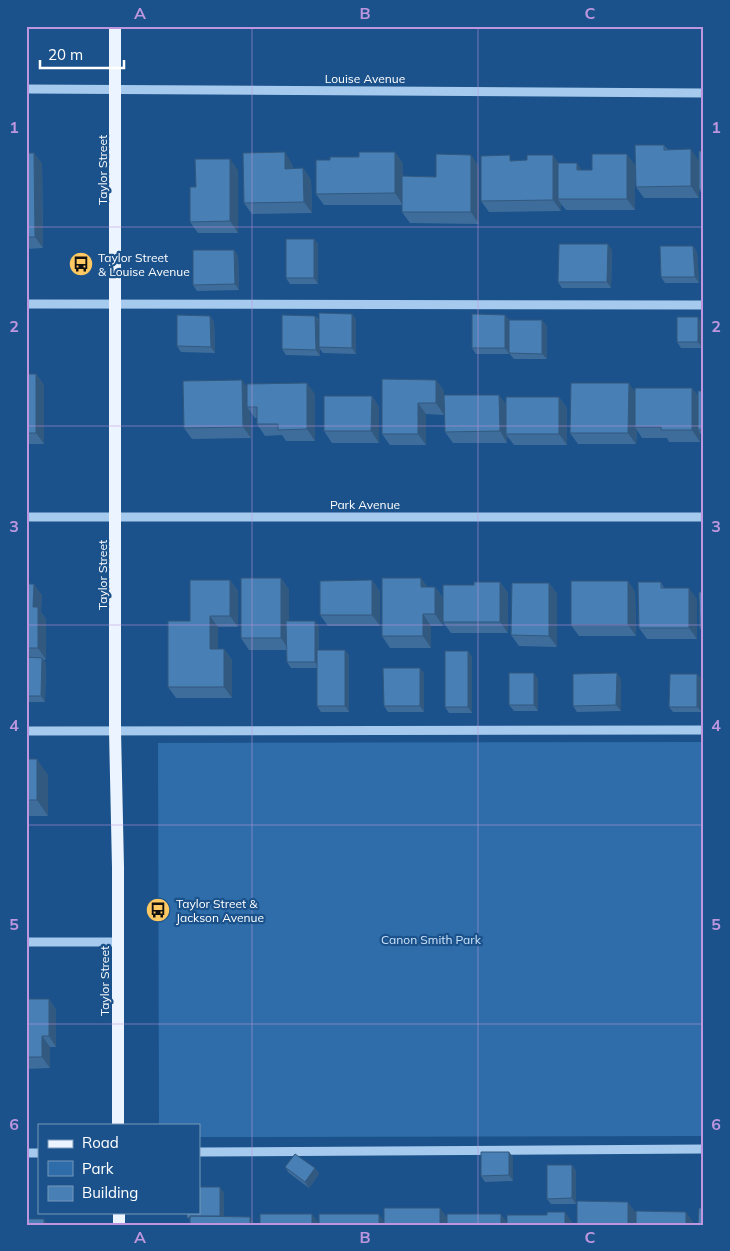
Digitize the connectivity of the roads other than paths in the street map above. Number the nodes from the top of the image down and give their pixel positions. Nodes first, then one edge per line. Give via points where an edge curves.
1 (115, 26) edge
2 (26, 89) edge
3 (115, 89) junction
4 (704, 93) edge
5 (26, 304) edge
6 (115, 304) junction
7 (704, 305) edge
8 (26, 517) edge
9 (116, 517) junction
10 (704, 517) edge
11 (704, 730) edge
12 (26, 731) edge
13 (115, 731) junction
14 (26, 942) edge
15 (118, 942) junction
16 (118, 1124) edge
17 (704, 1148) edge
18 (200, 1152) edge

1 - 3 main road, Taylor Street
2 - 3 street, Louise Avenue
3 - 4 street, Louise Avenue
3 - 6 main road, Taylor Street
5 - 6 street
6 - 7 street
6 - 9 main road, Taylor Street
8 - 9 street, Park Avenue
9 - 10 street, Park Avenue
9 - 13 main road, Taylor Street
11 - 13 street
12 - 13 street
13 - 15 main road, Taylor Street
14 - 15 street
15 - 16 main road, Taylor Street
17 - 18 street

